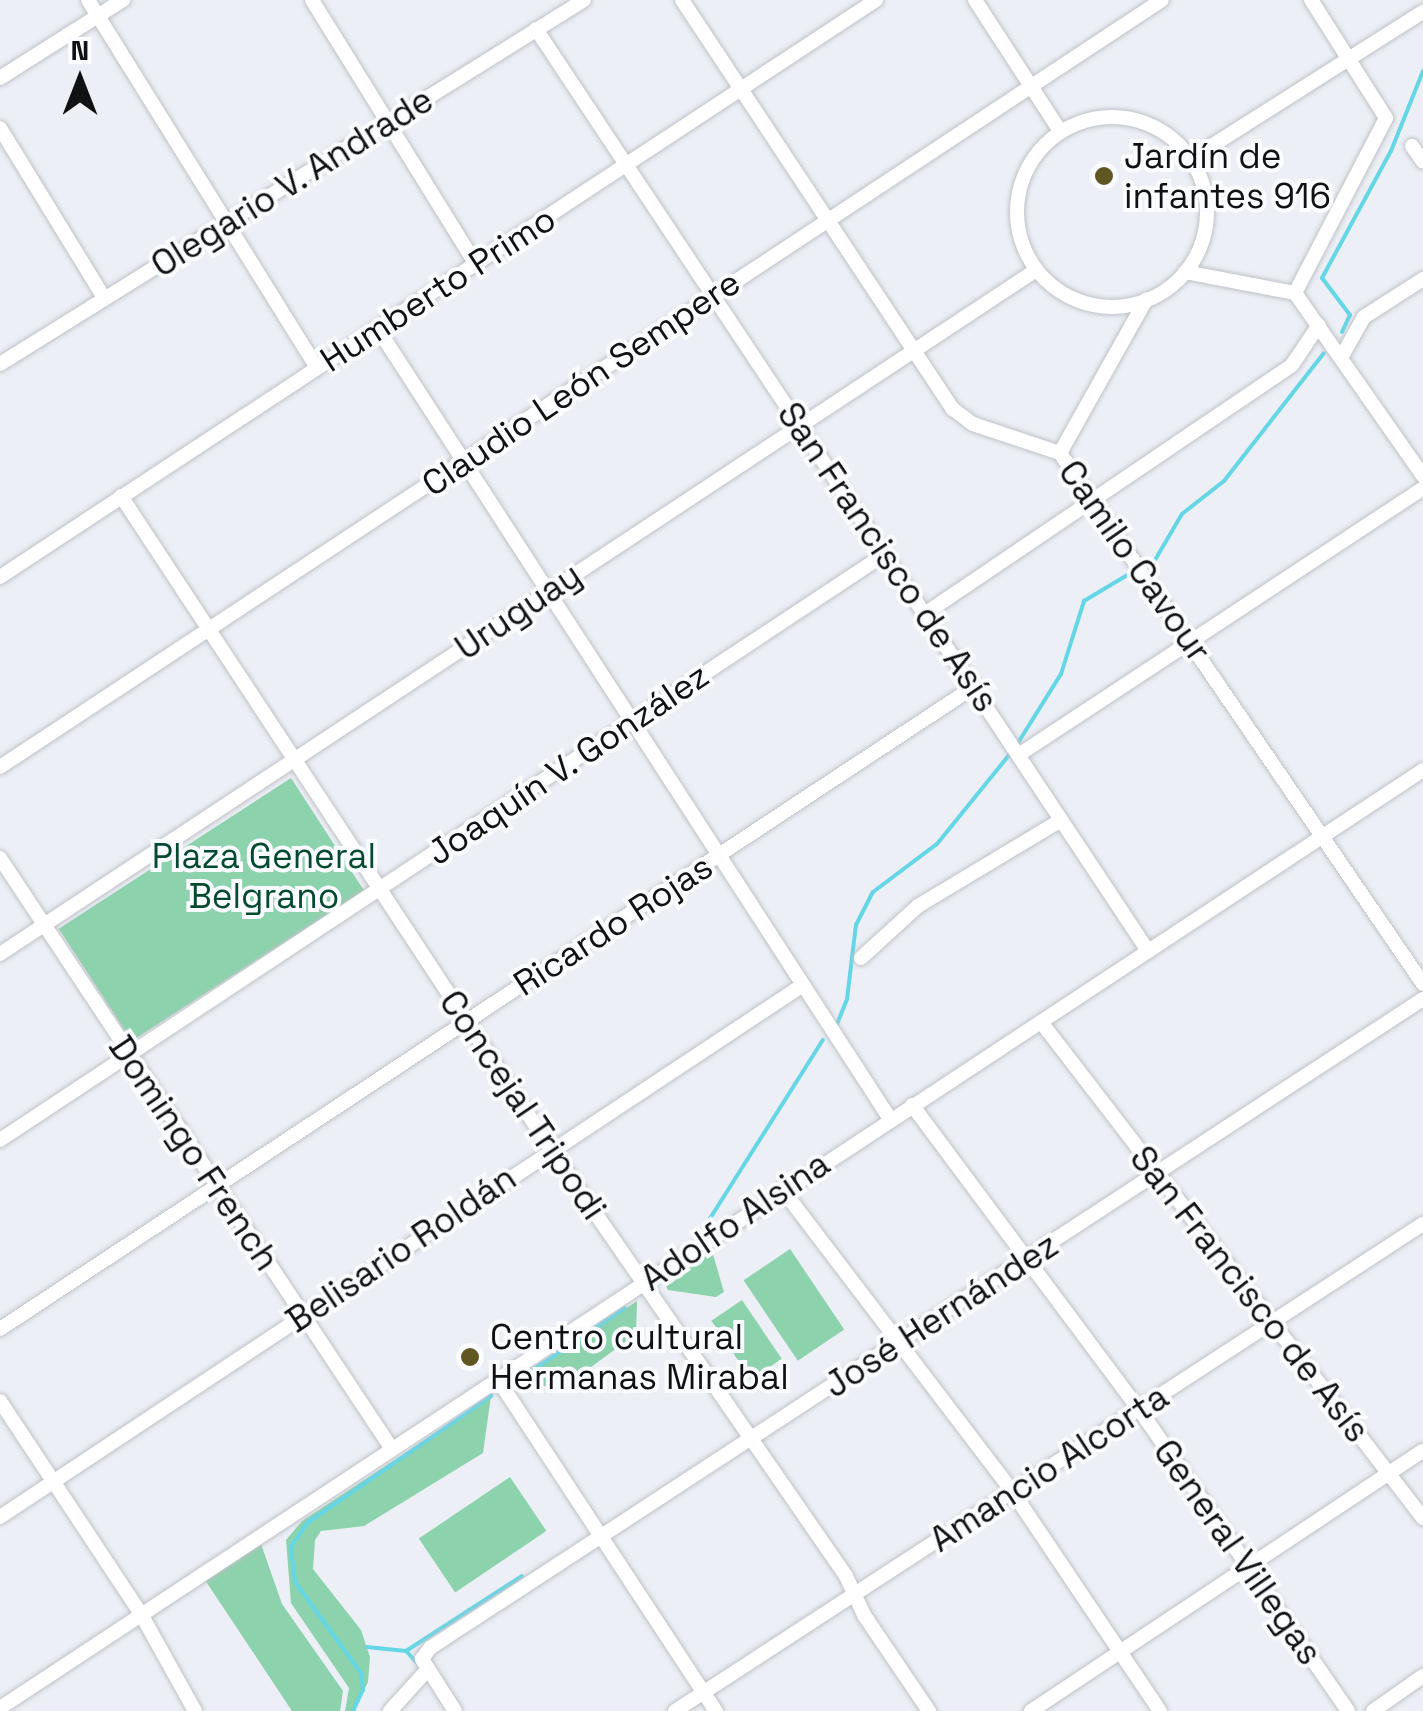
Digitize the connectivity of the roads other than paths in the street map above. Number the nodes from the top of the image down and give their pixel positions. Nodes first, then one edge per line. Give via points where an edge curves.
1 (88, 0) edge
2 (123, 0) edge
3 (312, 0) edge
4 (584, 0) edge
5 (682, 0) edge
6 (876, 0) edge
7 (975, 0) edge
8 (1162, 0) edge
9 (1310, 0) edge
10 (1423, 12) edge
11 (98, 16) junction
12 (536, 29) junction
13 (1351, 62) junction
14 (0, 78) edge
15 (1032, 86) junction
16 (741, 89) junction
17 (388, 124) junction
18 (0, 128) edge
19 (1060, 131) junction
20 (1412, 146) dead end
21 (1191, 158) junction
22 (1423, 162) edge
23 (625, 166) junction
24 (827, 221) junction
25 (228, 223) junction
26 (476, 264) junction
27 (1036, 270) junction
28 (1184, 272) junction
29 (1423, 279) edge
30 (1295, 293) junction
31 (714, 294) junction
32 (104, 298) junction
33 (1146, 300) junction
34 (1320, 325) junction
35 (378, 329) junction
36 (914, 352) junction
37 (1342, 356) junction
38 (0, 364) edge
39 (317, 368) junction
40 (799, 425) junction
41 (1060, 453) junction
42 (461, 463) junction
43 (1423, 476) edge
44 (1423, 488) edge
45 (121, 496) junction
46 (1096, 502) junction
47 (885, 554) junction
48 (0, 577) edge
49 (544, 593) junction
50 (926, 613) junction
51 (210, 630) junction
52 (1193, 640) junction
53 (975, 686) junction
54 (629, 723) junction
55 (1016, 749) junction
56 (296, 761) junction
57 (0, 767) edge
58 (1423, 770) edge
59 (1061, 820) junction
60 (1323, 837) junction
61 (719, 855) junction
62 (0, 858) edge
63 (382, 889) junction
64 (44, 925) junction
65 (1148, 951) junction
66 (0, 954) edge
67 (861, 958) dead end
68 (1423, 984) edge
69 (803, 985) junction
70 (1423, 999) edge
71 (467, 1020) junction
72 (1041, 1022) junction
73 (129, 1056) junction
74 (912, 1106) junction
75 (890, 1119) junction
76 (0, 1140) edge
77 (550, 1148) junction
78 (1157, 1174) junction
79 (217, 1186) junction
80 (782, 1189) junction
81 (1423, 1224) edge
82 (1025, 1258) junction
83 (642, 1283) junction
84 (302, 1316) junction
85 (1273, 1322) junction
86 (0, 1329) edge
87 (898, 1342) junction
88 (497, 1378) junction
89 (0, 1402) edge
90 (1139, 1409) junction
91 (752, 1440) junction
92 (390, 1446) junction
93 (1423, 1451) edge
94 (1389, 1474) junction
95 (54, 1482) junction
96 (1012, 1491) junction
97 (0, 1517) edge
98 (1423, 1518) edge
99 (600, 1538) junction
100 (1248, 1567) junction
101 (854, 1595) junction
102 (142, 1614) junction
103 (1120, 1650) junction
104 (427, 1670) junction
105 (1423, 1676) edge
106 (703, 1692) junction
107 (10, 1707) edge
108 (196, 1711) edge
109 (390, 1711) edge
110 (454, 1711) edge
111 (674, 1711) edge
112 (716, 1711) edge
113 (929, 1711) edge
114 (1032, 1711) edge
115 (1160, 1711) edge
116 (1348, 1711) edge
117 (1373, 1711) edge

1 - 11 street
2 - 11 street
3 - 17 street
4 - 12 street, Olegario V. Andrade
5 - 16 street, Camilo Cavour
6 - 16 street, Humberto Primo
7 - 15 street
8 - 15 street, Claudio León Sempere
9 - 13 street
10 - 13 street
11 - 14 street
11 - 25 street
12 - 17 street, Olegario V. Andrade
12 - 23 street, San Francisco de Asís
13 - 21 street
13 - 30 street via 1386,118
15 - 19 street
15 - 24 street, Claudio León Sempere
16 - 23 street, Humberto Primo
16 - 24 street, Camilo Cavour
17 - 25 street, Olegario V. Andrade
17 - 26 street
18 - 32 street
19 - 21 street via 1114,117 1144,122
19 - 27 street via 1021,183 1022,244
20 - 22 street
21 - 28 street via 1207,207 1205,233
23 - 26 street, Humberto Primo
23 - 31 street, San Francisco de Asís
24 - 31 street, Claudio León Sempere
24 - 36 street, Camilo Cavour
25 - 32 street, Olegario V. Andrade
25 - 39 street
26 - 35 street, Humberto Primo
27 - 33 street via 1060,292 1088,304
27 - 36 street, Uruguay
28 - 30 street
28 - 33 street
29 - 37 street via 1364,317
30 - 34 street
31 - 40 street, San Francisco de Asís
31 - 42 street, Claudio León Sempere
32 - 38 street, Olegario V. Andrade
33 - 41 street
34 - 37 street
34 - 46 street via 1292,365
35 - 39 street, Humberto Primo
35 - 42 street
36 - 40 street, Uruguay
36 - 41 street, Camilo Cavour via 962,418
37 - 43 street
39 - 45 street, Humberto Primo
40 - 47 street, San Francisco de Asís
40 - 49 street, Uruguay
41 - 46 street, Camilo Cavour
42 - 49 street
42 - 51 street, Claudio León Sempere
44 - 52 street
45 - 48 street, Humberto Primo
45 - 51 street, Concejal Tripodi
46 - 50 street
46 - 52 street, Camilo Cavour
47 - 50 street, San Francisco de Asís
47 - 54 street, Joaquín V. González
49 - 54 street
49 - 56 street, Uruguay
50 - 53 street, San Francisco de Asís
51 - 56 street, Concejal Tripodi
51 - 57 street, Claudio León Sempere
52 - 55 street
52 - 60 street, Camilo Cavour
53 - 55 street, San Francisco de Asís
53 - 61 street, Ricardo Rojas
54 - 61 street
54 - 63 street, Joaquín V. González
55 - 59 street, San Francisco de Asís
56 - 63 street, Concejal Tripodi
56 - 64 street, Uruguay
58 - 60 street, Adolfo Alsina
59 - 65 street, San Francisco de Asís
59 - 67 street via 918,906
60 - 65 street, Adolfo Alsina
60 - 68 street, Camilo Cavour
61 - 69 street
61 - 71 street, Ricardo Rojas
62 - 64 street, Domingo French
63 - 71 street, Concejal Tripodi
63 - 73 street, Joaquín V. González
64 - 66 street, Uruguay
64 - 73 street, Domingo French
65 - 72 street, Adolfo Alsina
69 - 75 street
69 - 77 street, Belisario Roldán
70 - 78 street, José Hernández
71 - 77 street, Concejal Tripodi
71 - 79 street, Ricardo Rojas
72 - 74 street, Adolfo Alsina
72 - 78 street, San Francisco de Asís
73 - 76 street, Joaquín V. González
73 - 79 street, Domingo French
74 - 75 street, Adolfo Alsina
74 - 82 street, General Villegas
75 - 80 street, Adolfo Alsina
77 - 83 street, Concejal Tripodi
77 - 84 street, Belisario Roldán
78 - 82 street, José Hernández
78 - 85 street, San Francisco de Asís
79 - 84 street, Domingo French
79 - 86 street, Ricardo Rojas
80 - 83 street, Adolfo Alsina
80 - 87 street
81 - 85 street, Amancio Alcorta
82 - 87 street, José Hernández
82 - 90 street, General Villegas
83 - 88 street, Adolfo Alsina
83 - 91 street, Concejal Tripodi
84 - 92 street, Domingo French
84 - 95 street, Belisario Roldán
85 - 90 street, Amancio Alcorta
85 - 94 street, San Francisco de Asís
87 - 91 street, José Hernández
87 - 96 street
88 - 92 street, Adolfo Alsina
88 - 99 street
89 - 95 street
90 - 96 street, Amancio Alcorta
90 - 100 street, General Villegas
91 - 99 street, José Hernández
91 - 101 street, Concejal Tripodi
92 - 102 street, Adolfo Alsina
93 - 94 street
94 - 98 street, San Francisco de Asís
94 - 100 street
95 - 97 street, Belisario Roldán
95 - 102 street
96 - 101 street, Amancio Alcorta
96 - 103 street
99 - 104 street, José Hernández via 430,1648 422,1659
99 - 106 street
100 - 103 street
100 - 116 street, General Villegas
101 - 106 street, Amancio Alcorta
101 - 113 street, Concejal Tripodi
102 - 107 street, Adolfo Alsina
102 - 108 street
103 - 114 street
103 - 115 street
104 - 109 street, José Hernández
104 - 110 street
105 - 117 street
106 - 111 street, Amancio Alcorta
106 - 112 street

